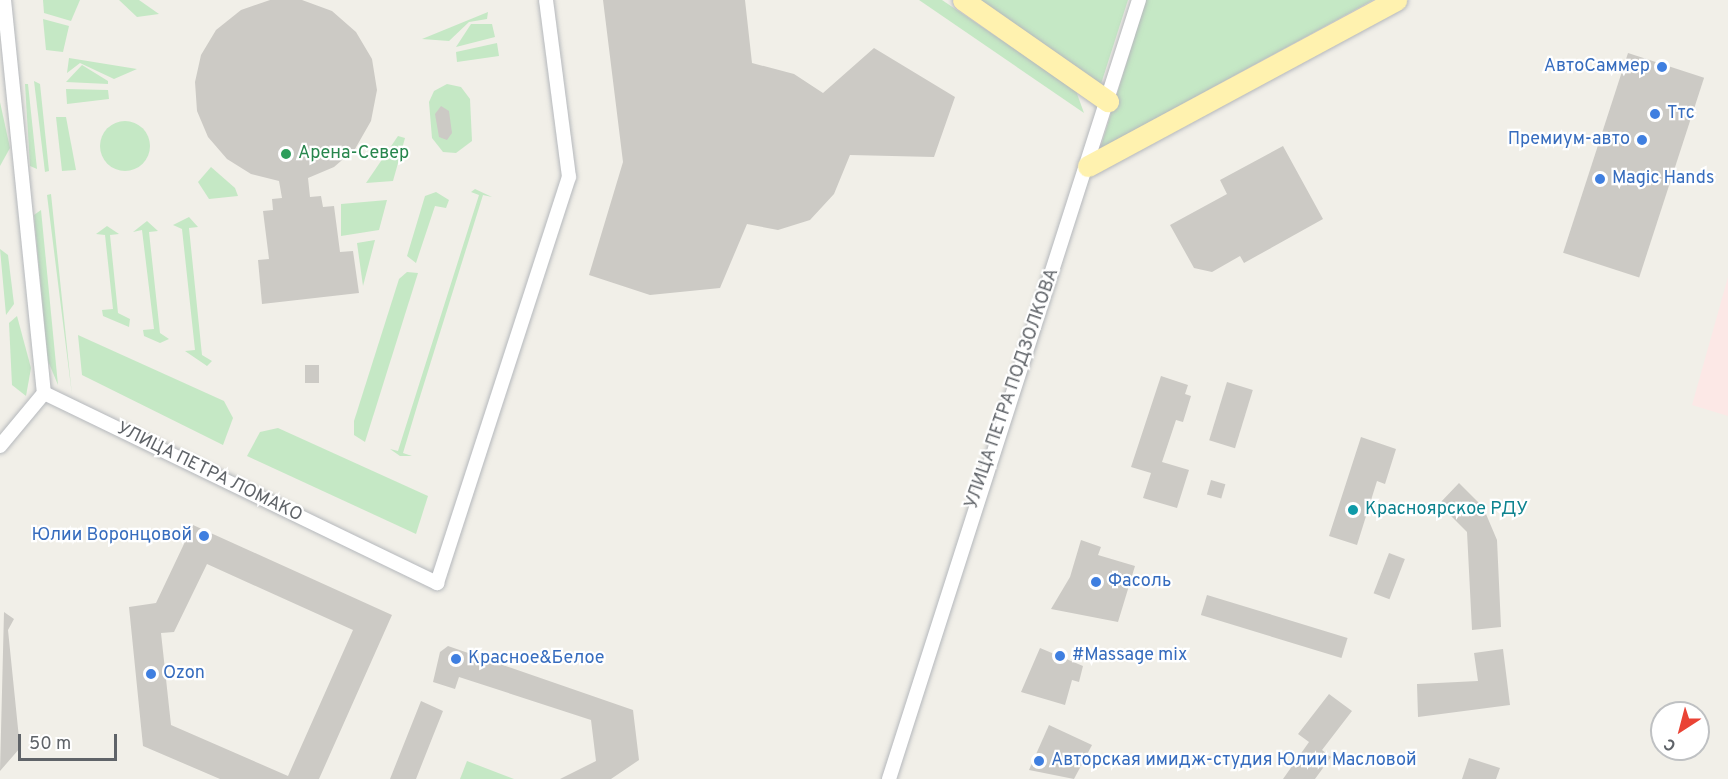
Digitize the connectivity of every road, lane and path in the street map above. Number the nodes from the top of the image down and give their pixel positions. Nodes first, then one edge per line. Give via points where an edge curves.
1 (4, 0) edge
2 (546, 0) edge
3 (963, 0) edge
4 (1139, 0) edge
5 (1396, 0) edge
6 (1108, 101) junction
7 (1088, 166) junction
8 (44, 393) junction
9 (0, 446) edge
10 (889, 779) edge

1 - 8 street
2 - 8 street, УЛИЦА ПЕТРА ЛОМАКО via 569,177 437,583
3 - 6 main road
4 - 6 street, УЛИЦА ПЕТРА ПОДЗОЛКОВА
5 - 7 main road
6 - 7 street, УЛИЦА ПЕТРА ПОДЗОЛКОВА
7 - 10 street, УЛИЦА ПЕТРА ПОДЗОЛКОВА
8 - 9 street

